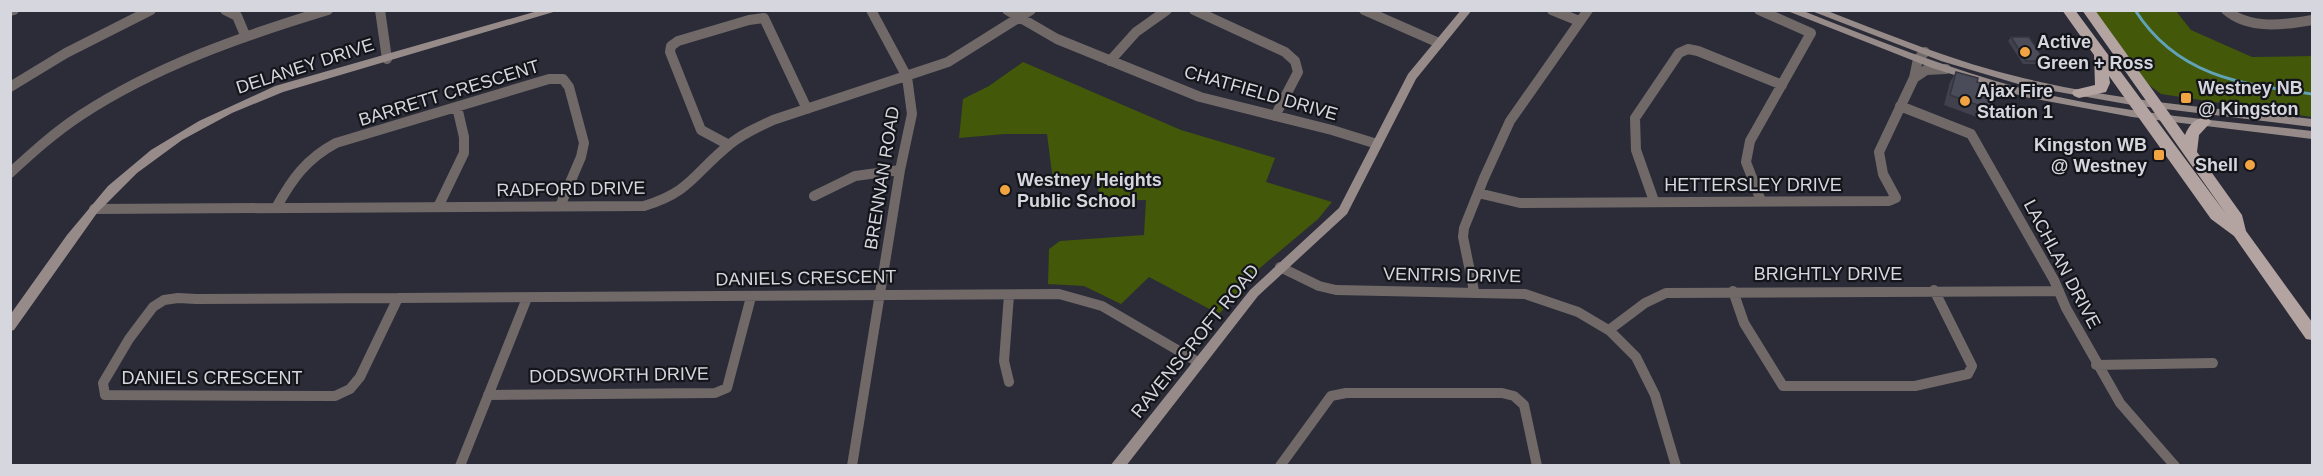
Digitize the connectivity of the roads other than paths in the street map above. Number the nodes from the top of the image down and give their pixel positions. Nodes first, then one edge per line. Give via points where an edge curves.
1 (150, 10) edge
2 (225, 10) edge
3 (328, 10) edge
4 (380, 10) edge
5 (555, 10) edge
6 (871, 10) edge
7 (1006, 10) edge
8 (1031, 10) edge
9 (1167, 10) edge
10 (1194, 10) edge
11 (1364, 10) edge
12 (1467, 10) edge
13 (1552, 10) edge
14 (1588, 10) edge
15 (1759, 10) edge
16 (1790, 10) edge
17 (1814, 10) edge
18 (2068, 10) edge
19 (2088, 10) edge
20 (2226, 10) edge
21 (1019, 18) junction
22 (2313, 20) edge
23 (1579, 21) junction
24 (244, 35) junction
25 (1439, 43) junction
26 (2098, 52) junction
27 (1922, 55) junction
28 (387, 58) junction
29 (1110, 61) junction
30 (1946, 69) junction
31 (907, 77) junction
32 (1914, 78) junction
33 (1782, 85) junction
34 (10, 87) edge
35 (2079, 93) junction
36 (2133, 100) junction
37 (1900, 106) junction
38 (457, 107) junction
39 (2148, 108) junction
40 (807, 109) junction
41 (1275, 116) junction
42 (2163, 116) junction
43 (2204, 122) junction
44 (2313, 123) edge
45 (2313, 135) edge
46 (1377, 144) junction
47 (729, 145) junction
48 (2190, 154) junction
49 (900, 170) junction
50 (10, 173) edge
51 (1478, 193) junction
52 (814, 196) dead end
53 (1654, 201) junction
54 (1761, 201) junction
55 (560, 206) junction
56 (438, 207) junction
57 (276, 208) junction
58 (94, 209) junction
59 (2239, 232) junction
60 (1280, 267) junction
61 (1934, 290) junction
62 (1474, 291) junction
63 (1733, 291) junction
64 (2059, 291) junction
65 (879, 294) junction
66 (1009, 295) junction
67 (527, 297) junction
68 (751, 297) junction
69 (398, 298) junction
70 (10, 326) edge
71 (1609, 330) junction
72 (2313, 334) edge
73 (1198, 362) junction
74 (2213, 363) dead end
75 (2096, 365) junction
76 (1008, 382) dead end
77 (488, 395) junction
78 (460, 465) edge
79 (852, 465) edge
80 (1117, 465) edge
81 (1281, 465) edge
82 (1537, 465) edge
83 (1676, 465) edge
84 (2175, 465) edge

1 - 34 street
2 - 24 street via 237,16
3 - 24 street
4 - 28 street
5 - 28 street, DELANEY DRIVE
6 - 31 street, BRENNAN ROAD
7 - 21 street, CHATFIELD DRIVE
8 - 21 street, RADFORD DRIVE
9 - 29 street via 1137,32
10 - 41 street via 1285,52 1294,62 1299,72
11 - 25 street
12 - 25 street, RAVENSCROFT ROAD
13 - 23 street
14 - 23 street
15 - 33 street via 1811,33
16 - 27 street
17 - 27 street
18 - 26 main road
19 - 39 main road
20 - 22 street via 2253,23
21 - 29 street, CHATFIELD DRIVE
21 - 31 street, RADFORD DRIVE via 948,62
23 - 51 street via 1510,121
24 - 50 street via 161,70 107,100
25 - 46 street, RAVENSCROFT ROAD via 1412,77
26 - 35 main road via 2101,88
26 - 36 main road
27 - 30 street
27 - 32 street, HETTERSLEY DRIVE
27 - 35 street
28 - 58 street, DELANEY DRIVE via 279,89 221,114 151,156
29 - 41 street, CHATFIELD DRIVE via 1200,97
30 - 32 street via 1926,70
30 - 39 street via 2085,105
31 - 40 street, RADFORD DRIVE
31 - 49 street, BRENNAN ROAD via 912,114
32 - 37 street, HETTERSLEY DRIVE
33 - 53 street via 1698,51 1688,49 1679,53 1635,117 1633,126 1633,140
33 - 54 street via 1749,141 1746,162
35 - 36 street
36 - 39 main road
37 - 54 street, HETTERSLEY DRIVE via 1879,152 1882,174 1896,198
37 - 64 street, LACHLAN DRIVE via 1971,134
38 - 55 street, BARRETT CRESCENT via 549,79 562,79 568,87 584,143
38 - 56 street via 464,153
38 - 57 street, BARRETT CRESCENT via 336,143 312,155 292,177
39 - 42 main road
39 - 44 street
39 - 59 main road via 2216,214
40 - 47 street, RADFORD DRIVE via 773,120
40 - 47 street via 764,18 678,41 670,52 701,130
41 - 46 street, CHATFIELD DRIVE
42 - 43 street
42 - 48 main road
43 - 45 street
43 - 48 main road via 2192,131
46 - 60 street, RAVENSCROFT ROAD via 1339,216
47 - 55 street, RADFORD DRIVE via 700,177 680,194 664,201 644,206
48 - 59 main road via 2237,219
49 - 52 street via 851,175
49 - 65 street, BRENNAN ROAD
51 - 53 street, HETTERSLEY DRIVE via 1520,203
51 - 62 street via 1463,237
53 - 54 street, HETTERSLEY DRIVE
55 - 56 street, RADFORD DRIVE
56 - 57 street, RADFORD DRIVE
57 - 58 street, RADFORD DRIVE
58 - 70 street, DELANEY DRIVE
59 - 72 main road
60 - 62 street, VENTRIS DRIVE via 1335,290
60 - 73 street, RAVENSCROFT ROAD
61 - 63 street, BRIGHTLY DRIVE
61 - 63 street via 1972,366 1968,374 1915,386 1804,388 1783,386 1744,322
61 - 64 street, BRIGHTLY DRIVE
62 - 71 street, VENTRIS DRIVE via 1526,294 1551,300
63 - 71 street, BRIGHTLY DRIVE via 1666,293 1645,303
64 - 75 street, LACHLAN DRIVE
65 - 66 street, DANIELS CRESCENT
65 - 68 street, DANIELS CRESCENT
65 - 79 street, BRENNAN ROAD
66 - 73 street, DANIELS CRESCENT via 1059,294 1086,300
66 - 76 street via 1004,361
67 - 68 street, DANIELS CRESCENT
67 - 69 street, DANIELS CRESCENT
67 - 77 street
68 - 77 street, DODSWORTH DRIVE via 727,388 715,393
69 - 69 street, DANIELS CRESCENT via 171,298 156,303 147,314 103,383 105,395 335,396 350,389 360,377
71 - 83 street, VENTRIS DRIVE via 1645,371
73 - 80 street, RAVENSCROFT ROAD
74 - 75 street
75 - 84 street, LACHLAN DRIVE via 2120,404
77 - 78 street
81 - 82 street via 1331,396 1502,393 1514,396 1524,405

